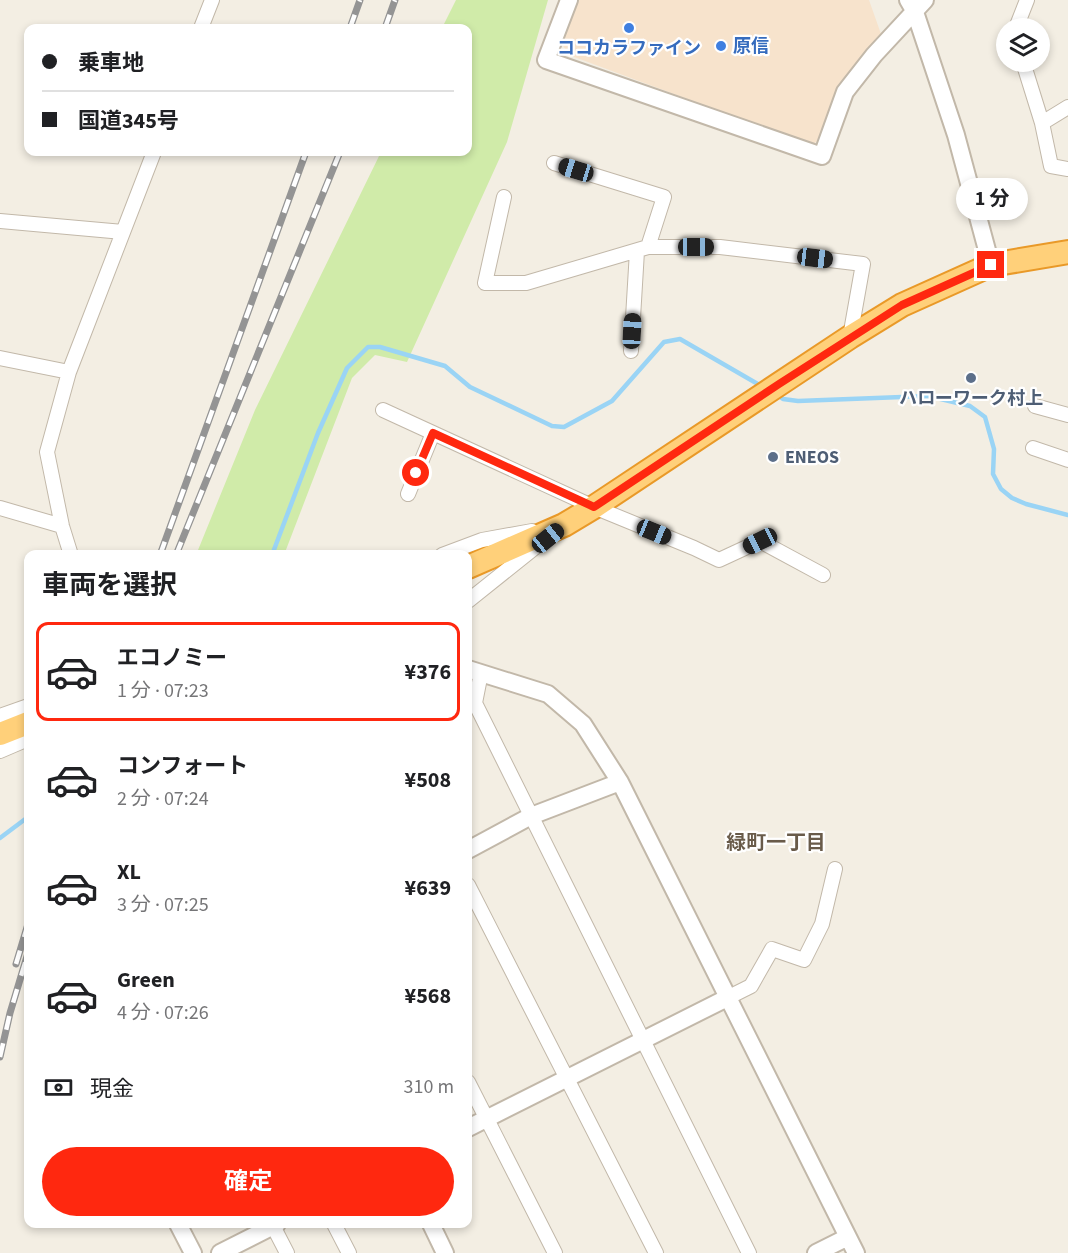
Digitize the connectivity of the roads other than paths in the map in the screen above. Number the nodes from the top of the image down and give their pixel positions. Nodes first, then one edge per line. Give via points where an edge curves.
1 (212, 0) edge
2 (569, 0) edge
3 (1027, 0) edge
4 (916, 4) edge
5 (1020, 18) edge
6 (203, 24) edge
7 (1026, 72) edge
8 (1068, 107) edge
9 (1042, 123) junction
10 (152, 156) edge
11 (554, 163) dead end
12 (1068, 169) edge
13 (504, 197) dead end
14 (0, 221) edge
15 (123, 232) junction
16 (643, 249) junction
17 (1068, 252) edge
18 (991, 265) junction
19 (850, 337) junction
20 (631, 351) dead end
21 (0, 358) edge
22 (69, 372) junction
23 (1035, 406) dead end
24 (383, 410) dead end
25 (1068, 415) edge
26 (433, 433) junction
27 (1033, 448) dead end
28 (1068, 460) edge
29 (408, 494) dead end
30 (594, 507) junction
31 (0, 508) edge
32 (564, 525) junction
33 (62, 526) junction
34 (69, 550) edge
35 (455, 550) edge
36 (472, 565) edge
37 (823, 574) dead end
38 (472, 598) edge
39 (474, 671) edge
40 (24, 707) edge
41 (0, 716) edge
42 (24, 726) edge
43 (24, 740) edge
44 (4, 744) edge
45 (0, 764) edge
46 (620, 782) junction
47 (531, 816) junction
48 (472, 848) edge
49 (835, 869) dead end
50 (472, 893) edge
51 (729, 997) junction
52 (643, 1040) junction
53 (567, 1078) junction
54 (472, 1090) edge
55 (486, 1119) junction
56 (472, 1126) edge
57 (180, 1228) edge
58 (268, 1228) edge
59 (275, 1228) edge
60 (336, 1228) edge
61 (432, 1228) edge
62 (848, 1237) junction
63 (193, 1253) edge
64 (220, 1253) edge
65 (287, 1253) edge
66 (349, 1253) edge
67 (445, 1253) edge
68 (555, 1253) edge
69 (656, 1253) edge
70 (749, 1253) edge
71 (816, 1253) edge
72 (856, 1253) edge

1 - 6 street
2 - 4 street via 546,60 822,156 845,92
3 - 5 street
4 - 18 street
7 - 9 street
8 - 9 street
9 - 12 street via 1051,166
10 - 15 street
11 - 16 street via 664,197
13 - 16 street via 485,283 526,283
14 - 15 street
15 - 22 street
16 - 19 street via 720,247 863,264
16 - 20 street
17 - 18 highway
18 - 19 highway via 902,305
19 - 30 highway
21 - 22 street
22 - 33 street via 47,452
23 - 25 street
24 - 26 street
26 - 29 street
26 - 30 street
27 - 28 street
30 - 32 highway
30 - 37 street via 719,560 760,541
31 - 33 street
32 - 35 street via 482,540
32 - 36 highway
32 - 38 street
33 - 34 street
39 - 46 street via 548,694 584,724
39 - 47 street via 475,703
40 - 41 street
42 - 44 highway
43 - 44 street
44 - 45 street
46 - 47 street
46 - 51 street
47 - 48 street
47 - 52 street
49 - 51 street via 822,924 804,960 772,949 752,986
50 - 53 street
51 - 52 street
51 - 62 street
52 - 53 street
52 - 70 street
53 - 55 street
53 - 69 street
54 - 55 street
55 - 56 street
55 - 68 street
57 - 63 street
58 - 64 street
59 - 65 street
60 - 66 street
61 - 67 street
62 - 71 street
62 - 72 street

